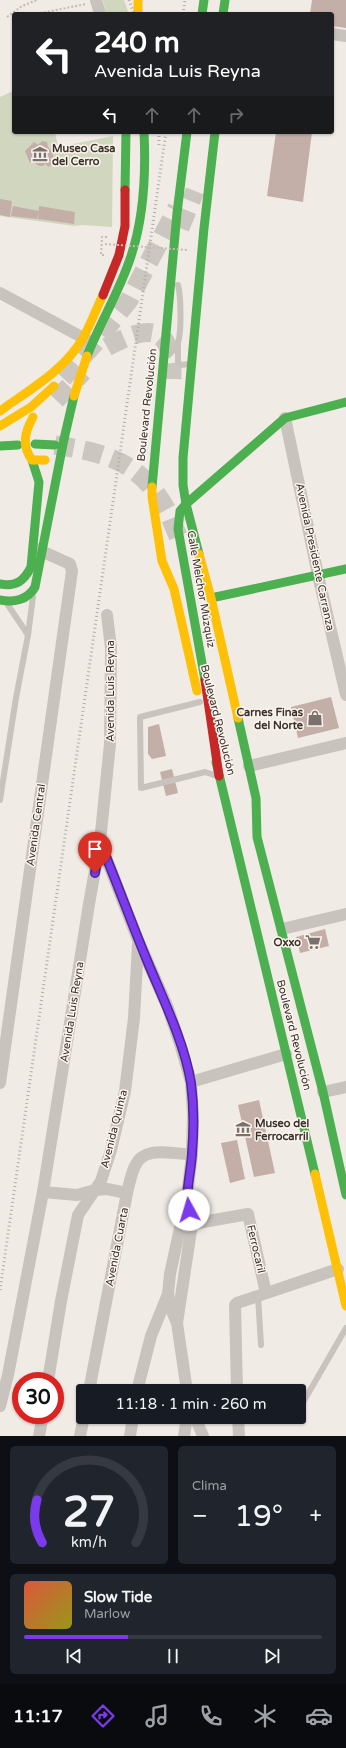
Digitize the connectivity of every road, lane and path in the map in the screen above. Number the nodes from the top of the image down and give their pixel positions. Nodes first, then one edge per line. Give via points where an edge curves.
1 (37, 0) edge
2 (138, 0) edge
3 (204, 0) edge
4 (225, 0) edge
5 (96, 1) edge
6 (14, 12) edge
7 (45, 12) edge
8 (99, 12) edge
9 (138, 12) edge
10 (202, 12) edge
11 (223, 12) edge
12 (12, 13) edge
13 (7, 17) dead end
14 (334, 34) edge
15 (346, 36) edge
16 (126, 134) edge
17 (144, 134) edge
18 (186, 134) edge
19 (205, 134) edge
20 (216, 134) edge
21 (198, 148) dead end
22 (105, 244) dead end
23 (187, 250) dead end
24 (172, 273) junction
25 (199, 278) junction
26 (192, 289) dead end
27 (0, 293) edge
28 (187, 313) dead end
29 (87, 340) junction
30 (178, 344) junction
31 (194, 349) junction
32 (164, 362) junction
33 (192, 363) junction
34 (63, 378) tunnel mouth
35 (346, 402) edge
36 (0, 411) edge
37 (285, 418) junction
38 (0, 426) edge
39 (20, 426) dead end
40 (64, 439) junction
41 (35, 444) dead end
42 (55, 445) tunnel mouth
43 (16, 446) dead end
44 (0, 451) edge
45 (32, 460) junction
46 (186, 504) junction
47 (165, 520) dead end
48 (169, 544) dead end
49 (38, 549) junction
50 (172, 562) dead end
51 (346, 569) edge
52 (195, 574) dead end
53 (318, 575) junction
54 (0, 584) edge
55 (34, 589) junction
56 (174, 589) junction
57 (199, 589) dead end
58 (211, 598) junction
59 (3, 601) edge
60 (107, 615) dead end
61 (28, 635) junction
62 (346, 695) edge
63 (200, 702) junction
64 (231, 732) dead end
65 (346, 743) edge
66 (249, 766) junction
67 (220, 776) junction
68 (0, 800) edge
69 (257, 836) junction
70 (100, 842) junction
71 (346, 914) edge
72 (282, 929) junction
73 (138, 940) junction
74 (286, 1054) junction
75 (190, 1082) junction
76 (0, 1083) edge
77 (346, 1087) edge
78 (323, 1092) junction
79 (192, 1154) junction
80 (95, 1190) junction
81 (43, 1192) junction
82 (127, 1193) junction
83 (346, 1195) edge
84 (187, 1196) junction
85 (192, 1224) junction
86 (338, 1269) junction
87 (168, 1294) junction
88 (262, 1295) junction
89 (346, 1306) edge
90 (177, 1323) junction
91 (346, 1328) edge
92 (261, 1344) dead end
93 (49, 1372) edge
94 (90, 1384) edge
95 (139, 1384) edge
96 (186, 1384) edge
97 (237, 1384) edge
98 (306, 1397) edge
99 (0, 1406) edge
100 (42, 1424) edge
101 (83, 1424) edge
102 (132, 1424) edge
103 (186, 1424) edge
104 (198, 1424) edge
105 (238, 1424) edge
106 (40, 1436) edge
107 (80, 1436) edge
108 (130, 1436) edge
109 (184, 1436) edge
110 (203, 1436) edge
111 (239, 1436) edge

1 - 6 path
2 - 9 main road
3 - 10 main road
4 - 11 main road
5 - 7 path
5 - 8 street
12 - 13 path
14 - 15 street
16 - 29 main road via 125,226 119,255
17 - 29 main road via 144,177 135,245
18 - 24 main road, Boulevard Revolución via 179,231
19 - 21 main road
20 - 25 main road via 200,228
22 - 23 path, bridge
24 - 30 lane via 180,294
24 - 32 main road, Boulevard Revolución
25 - 26 lane
25 - 31 main road
27 - 29 street
28 - 31 lane via 187,331
29 - 36 main road via 50,375
29 - 40 main road, bridge via 88,356 74,396
30 - 32 lane
30 - 33 lane via 178,363
31 - 33 main road
32 - 56 main road, Boulevard Revolución via 152,471 152,497 162,561
33 - 46 main road via 183,468
34 - 38 main road via 31,407
35 - 37 main road, Calle Melchor Múzquiz
37 - 46 main road, Calle Melchor Múzquiz
37 - 53 street, Avenida Presidente Carranza
39 - 45 main road via 36,415 25,434 24,442 28,456
40 - 45 main road via 58,451 51,457 46,460
40 - 49 main road
41 - 42 main road
43 - 44 main road
45 - 49 main road via 39,482
46 - 58 main road
46 - 67 main road, Calle Melchor Múzquiz via 178,517 178,529
47 - 48 main road
49 - 54 main road via 26,578 13,584
49 - 55 main road via 38,576
49 - 76 street, Avenida Central via 72,567
50 - 56 main road
51 - 53 main road
52 - 57 main road
53 - 58 main road
53 - 62 street, Avenida Presidente Carranza
55 - 59 main road via 16,601
55 - 61 lane
56 - 63 main road, Boulevard Revolución
58 - 66 main road
59 - 61 lane
60 - 70 street, Avenida Luis Reyna via 111,648 110,744
61 - 68 lane
63 - 67 main road, Boulevard Revolución
63 - 67 lane via 140,717 141,788 205,772
64 - 69 main road
65 - 66 street
66 - 69 main road via 256,798
67 - 74 main road, Boulevard Revolución
69 - 72 main road
70 - 73 street
70 - 81 street, Avenida Luis Reyna
71 - 72 street
72 - 78 main road
73 - 75 street via 168,1008
73 - 80 street, Avenida Quinta via 138,980 124,1091 111,1150 101,1181
74 - 75 street
74 - 86 main road, Boulevard Revolución
75 - 79 street via 193,1115
77 - 78 street
78 - 83 main road
79 - 82 street, Avenida Cuarta via 152,1152 139,1159 134,1167
79 - 84 street
80 - 81 street via 77,1195
80 - 82 street via 107,1189
80 - 93 street, Avenida Quinta via 78,1215
81 - 99 street, Avenida Luis Reyna
82 - 94 street, Avenida Cuarta
84 - 85 street
84 - 87 street
85 - 88 street, Ferrocaril via 248,1214
85 - 90 street
86 - 88 street
86 - 89 main road, Boulevard Revolución
87 - 90 street
87 - 95 street via 151,1336
88 - 92 lane
88 - 97 street via 235,1305
90 - 96 street
91 - 98 lane
100 - 106 street
101 - 107 street
102 - 108 street
103 - 109 street
104 - 110 street
105 - 111 street

